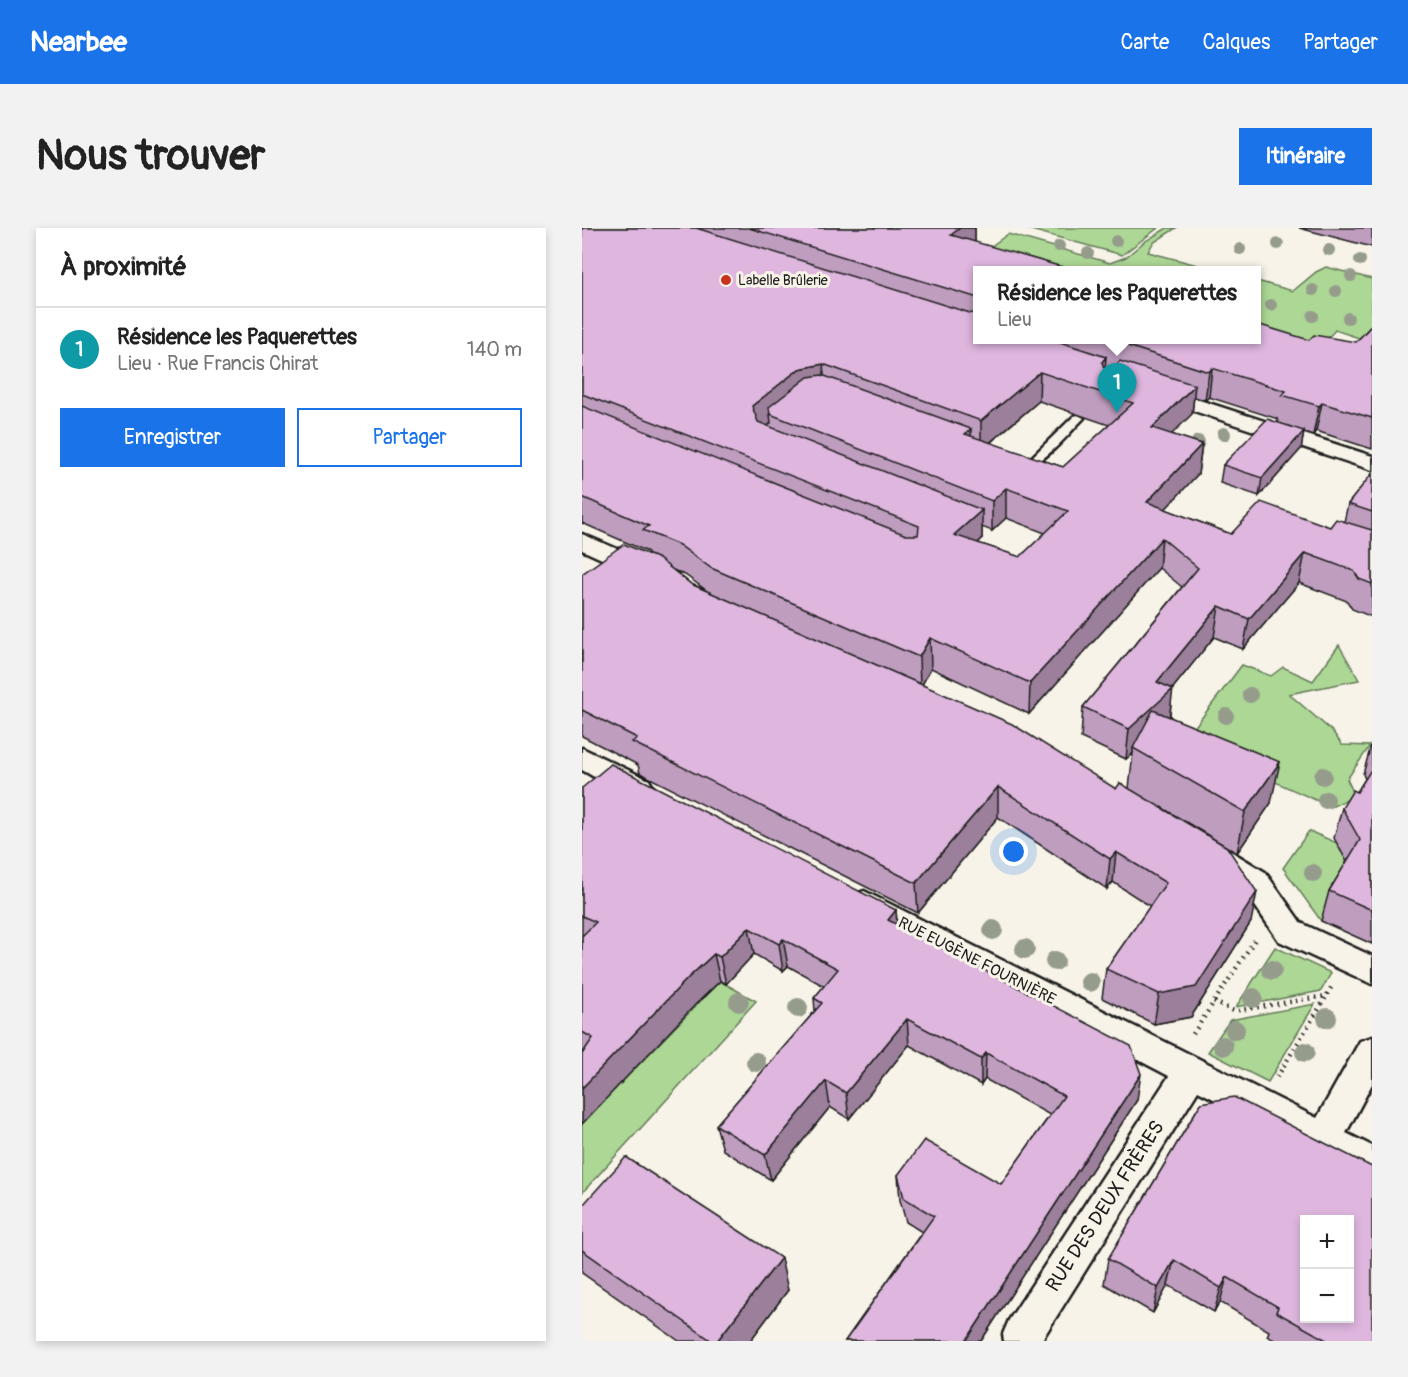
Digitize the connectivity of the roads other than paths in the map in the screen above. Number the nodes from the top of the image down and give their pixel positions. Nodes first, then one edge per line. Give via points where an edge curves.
1 (1142, 388) edge
2 (1078, 418) dead end
3 (1372, 463) edge
4 (1008, 464) edge
5 (582, 541) edge
6 (666, 578) edge
7 (582, 758) edge
8 (667, 802) edge
9 (1190, 842) edge
10 (837, 890) edge
11 (1360, 965) edge
12 (1372, 1051) edge
13 (1189, 1056) junction
14 (1324, 1140) junction
15 (1372, 1164) edge
16 (1024, 1341) edge

1 - 3 street
2 - 4 lane via 1035,460 1019,466
5 - 6 street
7 - 8 street
9 - 11 street via 1254,880 1290,932
10 - 13 street, RUE EUGÈNE FOURNIÈRE
12 - 14 street
13 - 14 street, RUE EUGÈNE FOURNIÈRE
13 - 16 street, RUE DES DEUX FRÈRES via 1023,1334
14 - 15 street, RUE EUGÈNE FOURNIÈRE

